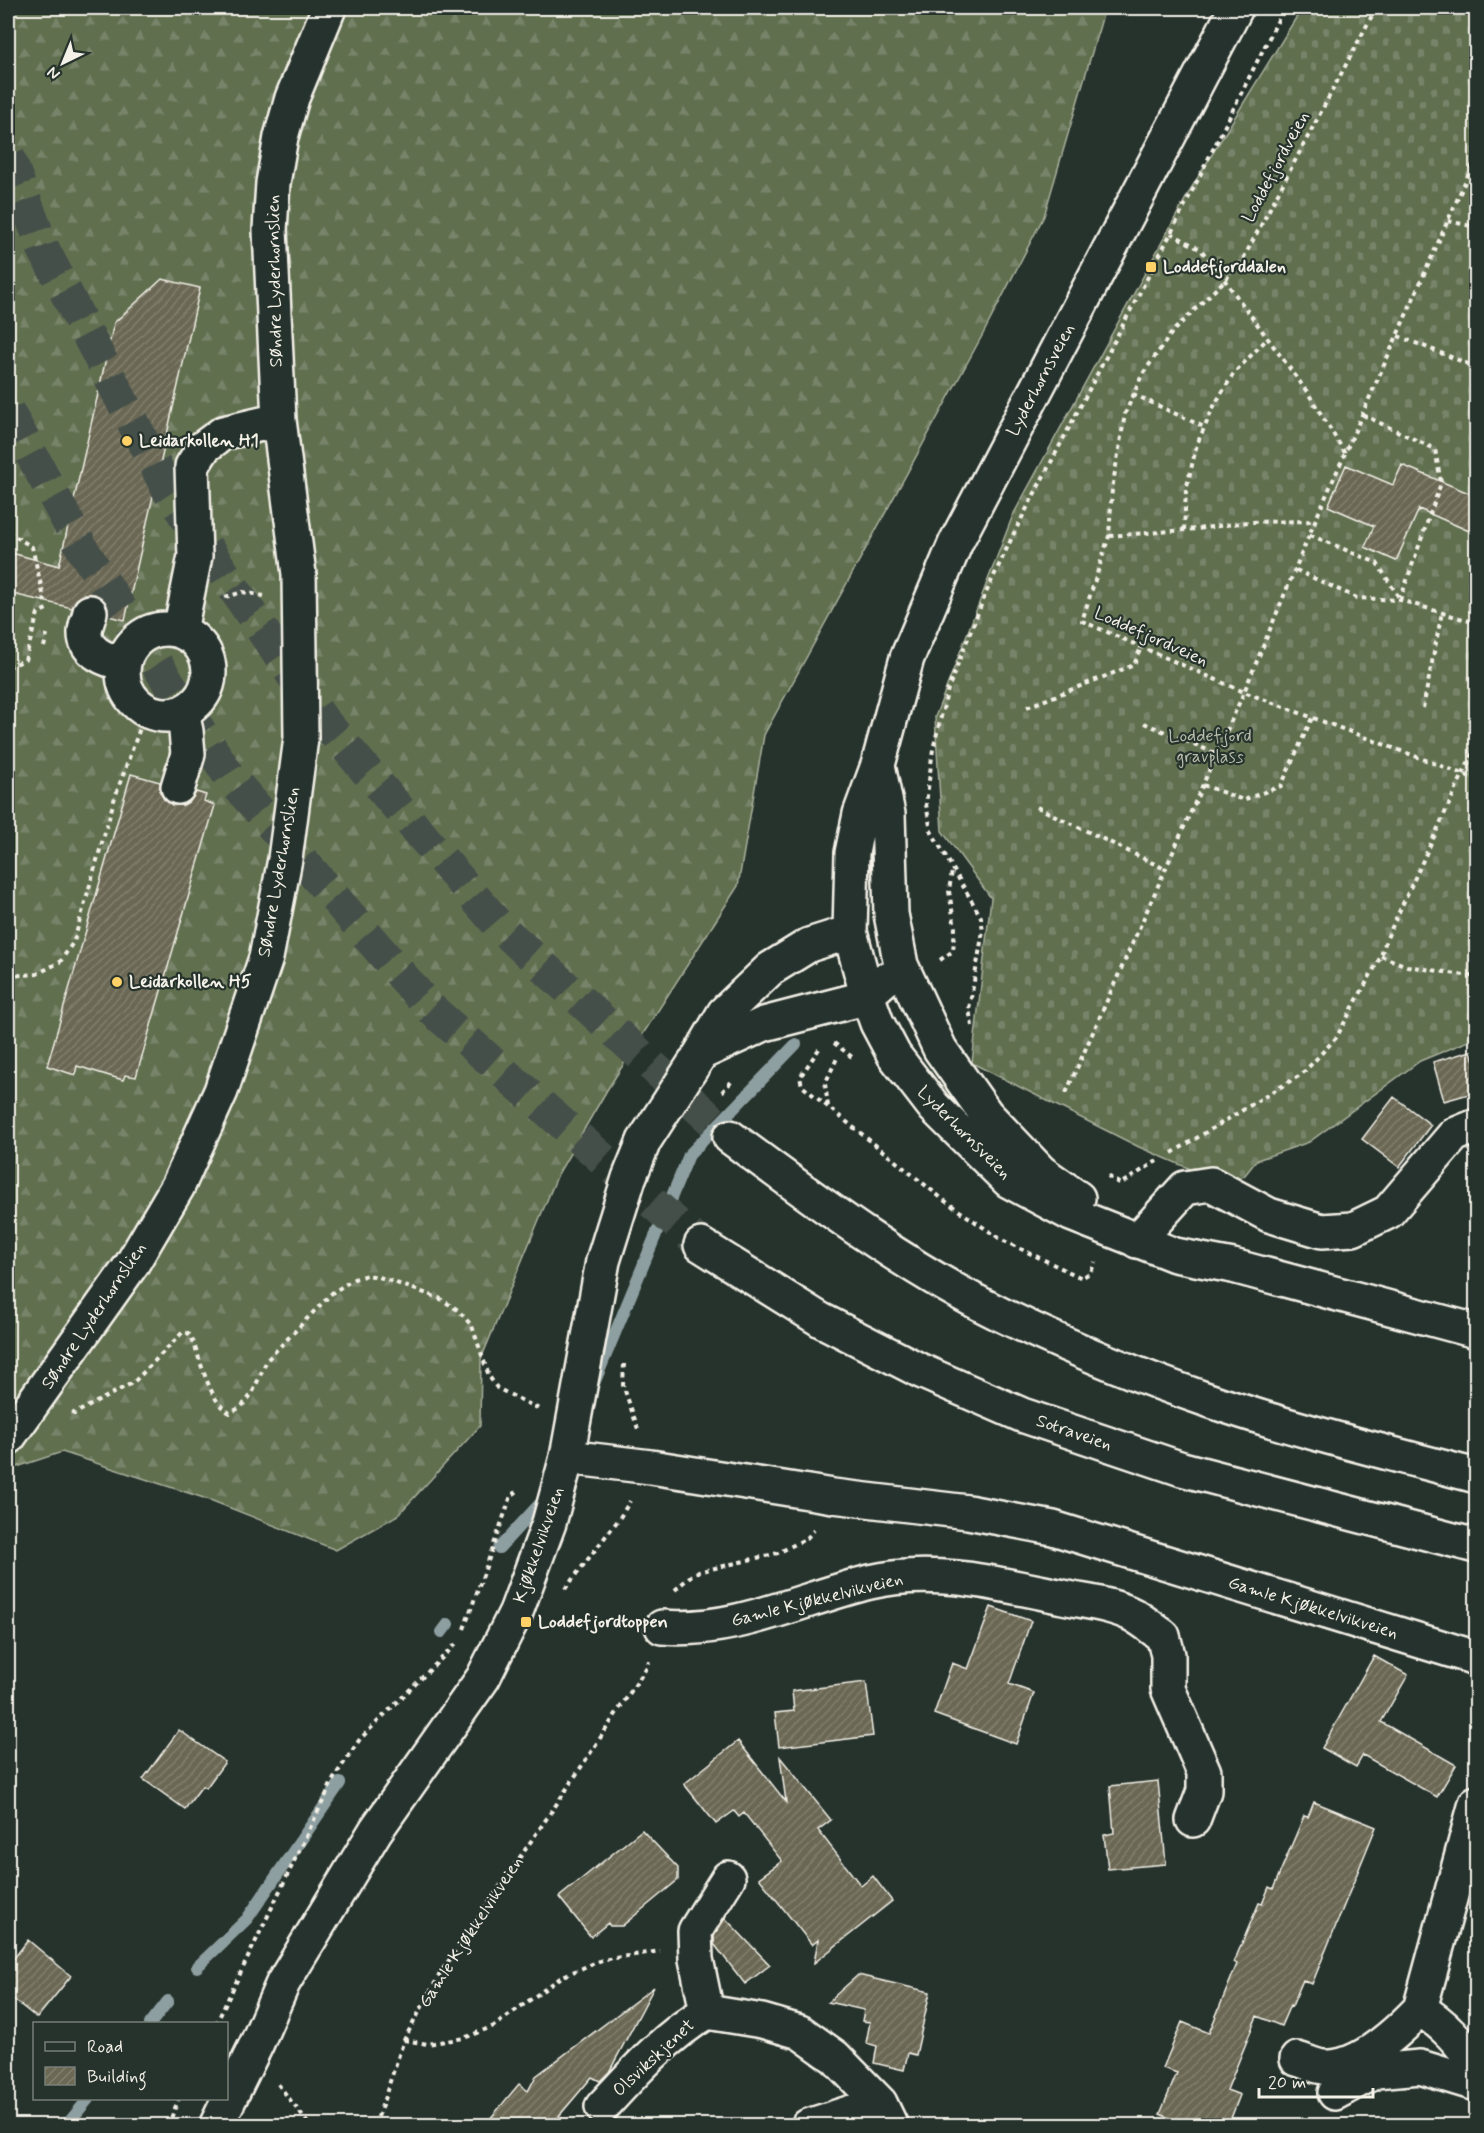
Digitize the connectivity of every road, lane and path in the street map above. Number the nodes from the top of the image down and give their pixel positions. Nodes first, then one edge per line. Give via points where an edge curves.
1 (329, 8) edge
2 (1236, 8) edge
3 (1284, 8) edge
4 (1376, 8) edge
5 (1476, 157) edge
6 (1448, 221) junction
7 (1476, 227) edge
8 (1171, 233) junction
9 (1225, 280) junction
10 (1398, 336) junction
11 (1267, 339) junction
12 (1476, 367) edge
13 (1133, 394) junction
14 (1363, 415) junction
15 (279, 420) junction
16 (1204, 427) junction
17 (1345, 454) junction
18 (1315, 521) junction
19 (1184, 530) junction
20 (8, 532) edge
21 (1310, 535) junction
22 (1108, 536) junction
23 (1296, 570) junction
24 (221, 598) dead end
25 (274, 599) dead end
26 (1400, 600) junction
27 (45, 602) dead end
28 (49, 608) dead end
29 (90, 612) dead end
30 (1442, 612) junction
31 (1476, 622) edge
32 (180, 631) junction
33 (1142, 647) junction
34 (124, 663) junction
35 (8, 667) edge
36 (1244, 692) junction
37 (1027, 707) dead end
38 (1423, 708) dead end
39 (146, 711) junction
40 (182, 713) junction
41 (1312, 718) junction
42 (1144, 723) dead end
43 (1476, 746) edge
44 (1217, 754) junction
45 (878, 765) junction
46 (1464, 776) junction
47 (1476, 779) edge
48 (1203, 784) junction
49 (178, 787) dead end
50 (1037, 807) dead end
51 (1165, 869) junction
52 (952, 870) junction
53 (850, 932) junction
54 (1381, 956) junction
55 (939, 960) dead end
56 (901, 965) junction
57 (8, 976) edge
58 (1476, 977) edge
59 (867, 995) junction
60 (973, 1030) dead end
61 (820, 1047) dead end
62 (701, 1053) junction
63 (837, 1058) dead end
64 (735, 1078) dead end
65 (1066, 1093) dead end
66 (719, 1095) dead end
67 (828, 1106) junction
68 (1476, 1126) edge
69 (730, 1137) tunnel mouth
70 (1170, 1154) dead end
71 (1160, 1160) dead end
72 (1100, 1170) dead end
73 (1137, 1241) junction
74 (701, 1245) tunnel mouth
75 (1096, 1258) dead end
76 (1476, 1331) edge
77 (624, 1353) dead end
78 (43, 1391) junction
79 (541, 1410) dead end
80 (8, 1438) edge
81 (567, 1457) junction
82 (651, 1467) junction
83 (1476, 1476) edge
84 (833, 1496) junction
85 (1476, 1546) edge
86 (561, 1599) dead end
87 (663, 1627) junction
88 (461, 1639) dead end
89 (1476, 1658) edge
90 (1476, 1803) edge
91 (1193, 1820) dead end
92 (728, 1878) dead end
93 (696, 1959) junction
94 (1420, 2009) junction
95 (707, 2012) junction
96 (217, 2022) edge
97 (404, 2040) junction
98 (257, 2043) junction
99 (1297, 2059) dead end
100 (1476, 2066) edge
101 (1476, 2084) edge
102 (1335, 2093) dead end
103 (178, 2100) edge
104 (602, 2107) dead end
105 (886, 2114) edge
106 (168, 2126) edge
107 (216, 2126) edge
108 (310, 2126) edge
109 (375, 2126) edge
110 (808, 2126) edge

1 - 15 main road, Søndre Lyderhornslien via 292,98 273,183 270,230
2 - 45 main road, Lyderhornsveien via 956,542 907,658
3 - 8 path
4 - 9 path, Loddefjordveien via 1242,261
5 - 6 path
6 - 7 path
6 - 10 path
8 - 9 path via 1201,250
8 - 52 path via 1015,531 948,689 933,749 926,804 931,831
9 - 11 path
9 - 13 path, Loddefjordveien via 1173,331
10 - 12 path
10 - 14 path
11 - 16 path via 1234,373
11 - 17 path via 1308,393
13 - 16 path
13 - 22 path, Loddefjordveien via 1125,414
14 - 17 path
14 - 26 path via 1436,449 1441,483
15 - 32 main road via 223,433 204,447 192,466 195,556
15 - 78 main road, Søndre Lyderhornslien via 299,574 301,738 285,859 266,958 220,1091 177,1186 132,1264
16 - 19 path via 1186,490
17 - 18 path
18 - 19 path via 1248,522
18 - 21 path
19 - 22 path
20 - 27 path via 32,547
21 - 23 path
21 - 26 path via 1377,563
22 - 33 path, Loddefjordveien via 1082,621
23 - 26 path via 1357,598
23 - 36 path
24 - 25 path via 243,592
26 - 30 path
28 - 35 path via 38,613 25,660
29 - 34 main road via 84,633 92,649 107,661
30 - 31 path
30 - 38 path
32 - 34 main road via 166,628 139,638
32 - 40 main road via 201,646 210,671 202,697
33 - 36 path, Loddefjordveien
33 - 37 path via 1134,665
34 - 39 main road via 125,687
36 - 41 path, Loddefjordveien
36 - 44 path
39 - 40 main road via 169,716
39 - 57 path via 115,797 74,941 60,962 37,974
40 - 49 main road via 188,754
41 - 46 path, Loddefjordveien
41 - 48 path via 1281,786 1242,800
42 - 44 path
43 - 46 path
44 - 48 path
45 - 53 main road, Lyderhornsveien via 860,814 852,853
45 - 56 main road, Lyderhornsveien via 888,814 891,914
46 - 47 path, Loddefjordveien
46 - 54 path
48 - 51 path
50 - 51 path
51 - 65 path
52 - 55 path via 949,891 955,928 953,951
52 - 60 path via 981,916 983,932 969,1009
53 - 56 main road
53 - 59 main road, Lyderhornsveien
53 - 62 main road, Kjøkkelvikveien via 809,945 770,969 724,1013
54 - 58 path via 1407,966
54 - 70 path via 1336,1038 1302,1074
56 - 59 main road
56 - 73 main road, Lyderhornsveien via 940,1049 986,1114 1041,1172
59 - 62 main road via 764,1024
59 - 73 main road, Lyderhornsveien via 894,1055 934,1107 1009,1180 1071,1214
61 - 67 path via 800,1077 802,1086
62 - 81 main road, Kjøkkelvikveien via 644,1141 629,1178 603,1262
63 - 67 path via 825,1084
64 - 66 path
67 - 75 path via 945,1201 1002,1240 1082,1278 1091,1272
68 - 73 main road via 1454,1135 1388,1212 1353,1229 1322,1231 1269,1215 1211,1184 1185,1188
69 - 83 main road via 847,1223 998,1313 1100,1359 1206,1399
71 - 72 path via 1120,1184
73 - 76 main road, Lyderhornsveien via 1175,1255 1233,1266
74 - 85 main road, Sotraveien via 821,1320 921,1371 1022,1415 1182,1469
77 - 82 path via 623,1385
78 - 79 path via 74,1414 134,1382 183,1332 192,1338 216,1400 230,1413 252,1394 267,1360 332,1293 367,1275 439,1298 458,1310 472,1326 497,1388
78 - 80 main road, Søndre Lyderhornslien
81 - 82 main road, Gamle Kjøkkelvikveien
81 - 98 main road, Kjøkkelvikveien via 549,1523 516,1612 483,1678 376,1830 283,1983
82 - 84 main road, Gamle Kjøkkelvikveien
82 - 86 path
84 - 87 path, Gamle Kjøkkelvikveien via 823,1521 807,1538 778,1553 694,1573 674,1591 664,1611
84 - 89 main road, Gamle Kjøkkelvikveien via 968,1512 1053,1528
87 - 91 main road, Gamle Kjøkkelvikveien via 700,1628 750,1619 870,1582 907,1576 979,1580 1110,1606 1133,1615 1163,1636 1168,1689 1203,1772 1204,1791
87 - 97 path, Gamle Kjøkkelvikveien via 645,1671 441,1972
88 - 96 path via 360,1739 335,1776
90 - 94 main road
92 - 93 main road, Olsvikskjenet via 695,1931
93 - 95 main road, Olsvikskjenet
93 - 97 path via 661,1951 602,1960 563,1976 494,2026 464,2038 428,2044
94 - 99 main road via 1400,2030 1353,2062 1324,2067
94 - 100 main road via 1442,2023
95 - 104 main road, Olsvikskjenet via 684,2025
95 - 105 main road, Olsvikskjenet via 800,2032 835,2057
97 - 109 path, Gamle Kjøkkelvikveien
98 - 107 main road, Kjøkkelvikveien
98 - 108 path via 282,2090
101 - 102 main road via 1420,2067 1376,2071
103 - 106 path
105 - 110 main road, Olsvikskjenet

